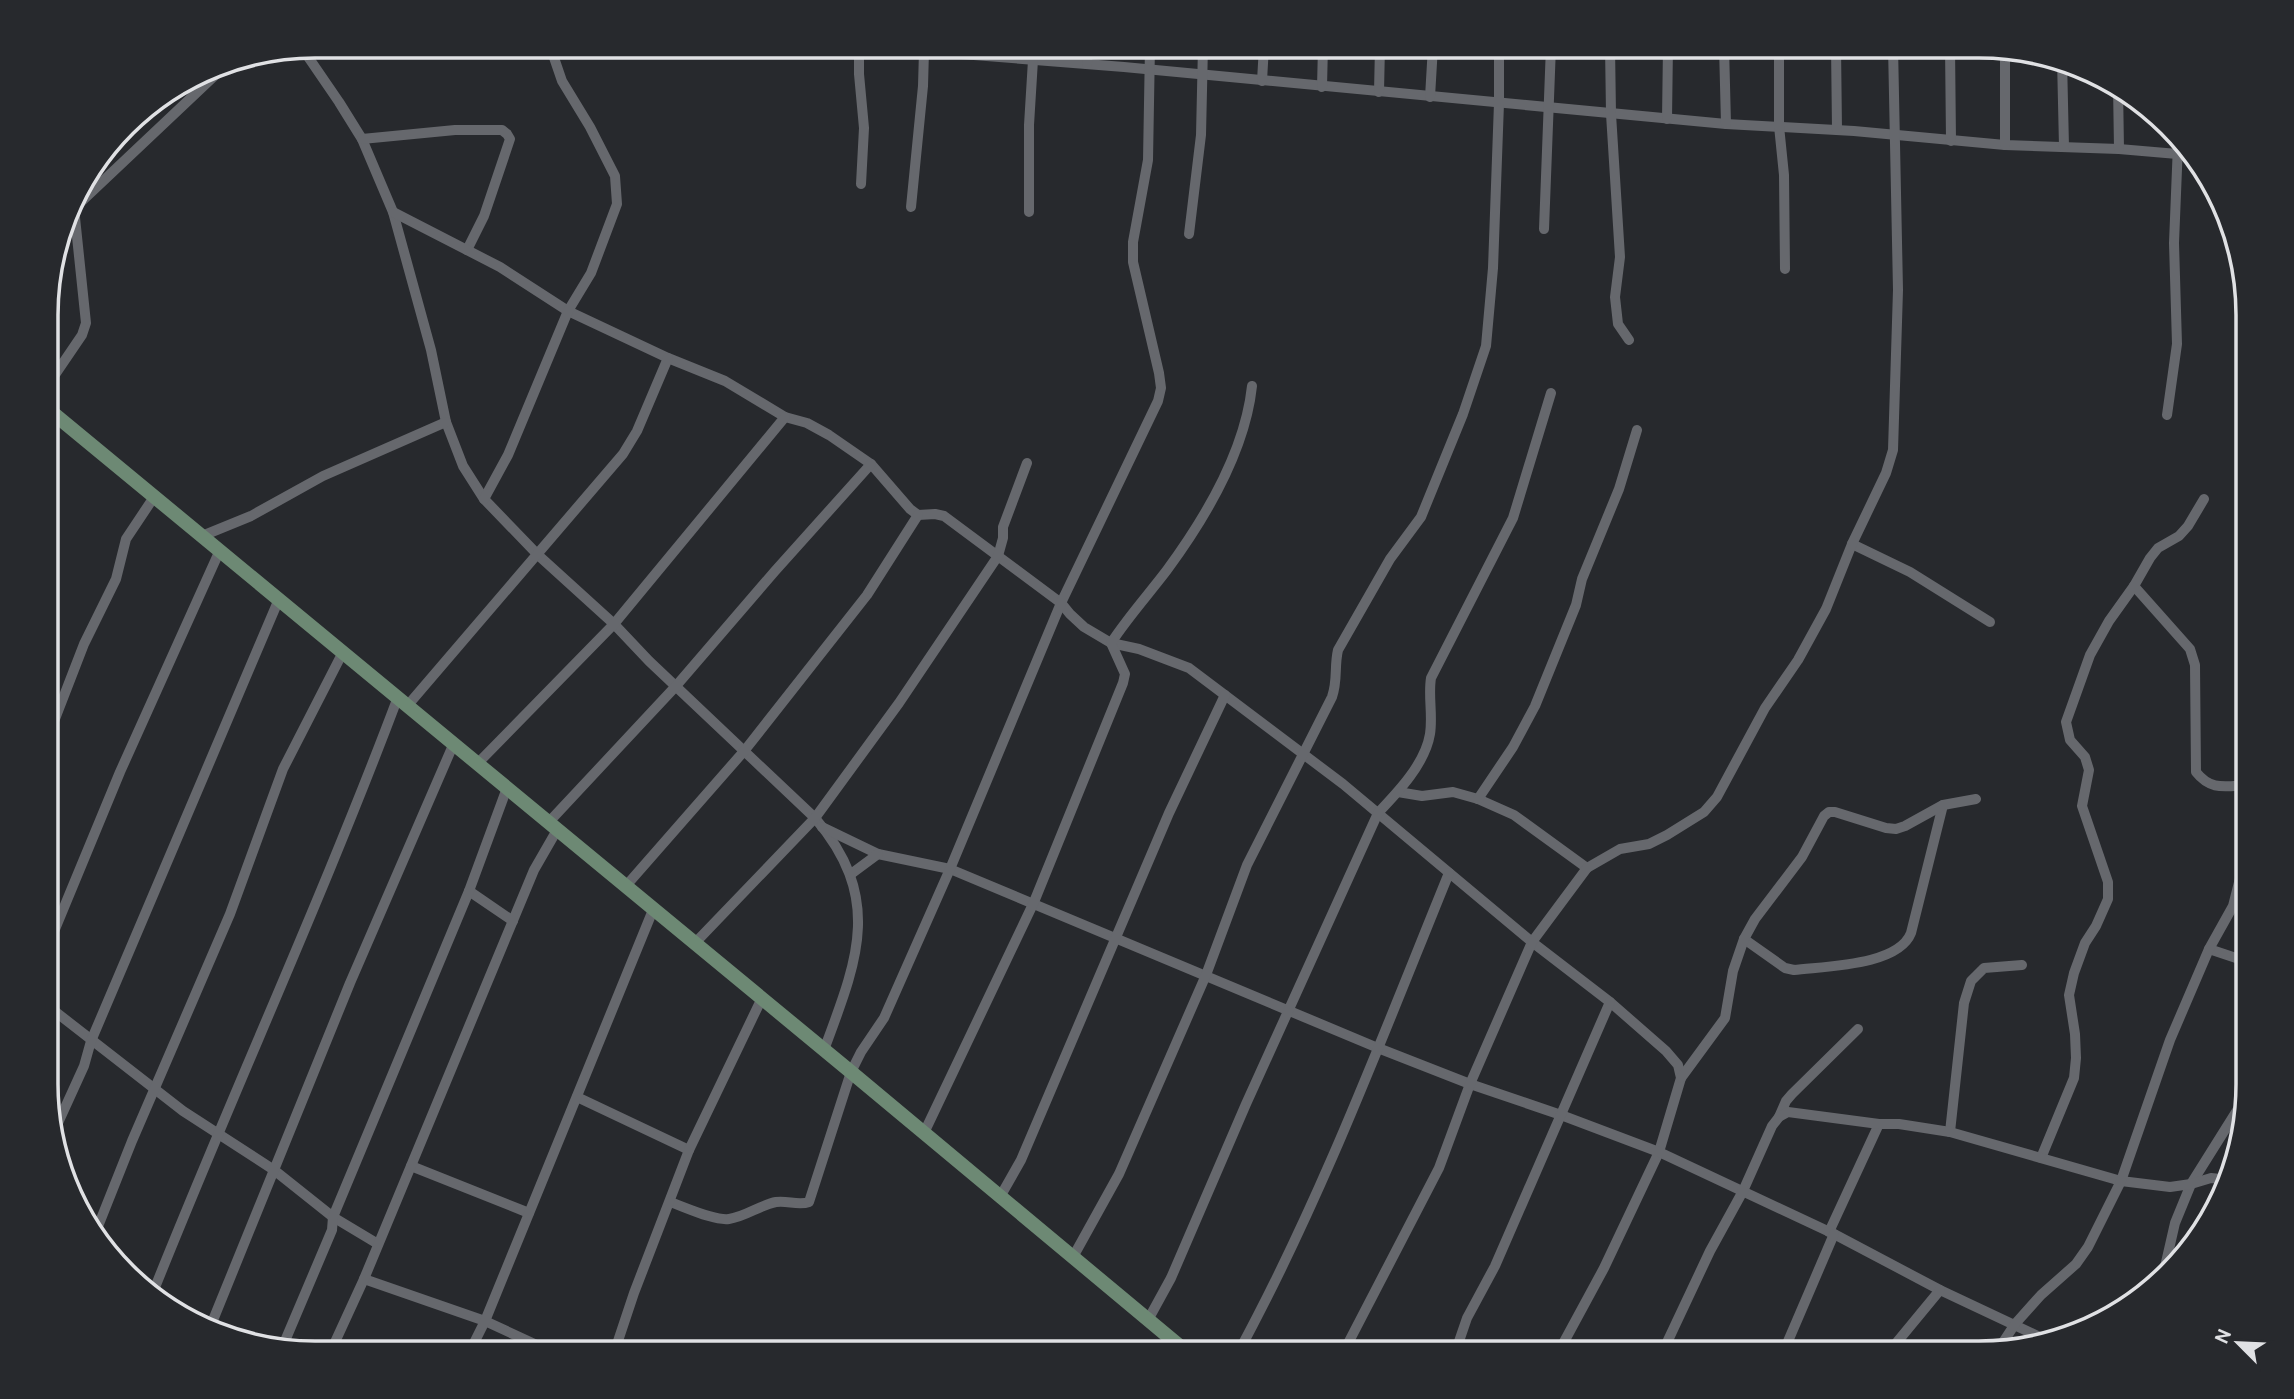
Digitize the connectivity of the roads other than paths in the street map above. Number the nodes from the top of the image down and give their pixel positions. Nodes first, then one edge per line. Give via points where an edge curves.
1 (309, 58) edge
2 (554, 58) edge
3 (859, 58) edge
4 (924, 58) edge
5 (1009, 58) edge
6 (1087, 58) edge
7 (1149, 58) edge
8 (1202, 58) edge
9 (1263, 58) edge
10 (1323, 58) edge
11 (1380, 58) edge
12 (1432, 58) edge
13 (1499, 58) edge
14 (1551, 58) edge
15 (1610, 58) edge
16 (1668, 58) edge
17 (1724, 58) edge
18 (1779, 58) edge
19 (1836, 58) edge
20 (1893, 58) edge
21 (1950, 58) edge
22 (2005, 59) edge
23 (1033, 60) junction
24 (1087, 64) junction
25 (1149, 69) junction
26 (2062, 71) edge
27 (1201, 75) junction
28 (210, 80) edge
29 (1262, 81) junction
30 (1322, 87) junction
31 (1379, 92) junction
32 (1430, 97) junction
33 (2118, 99) edge
34 (1499, 103) junction
35 (1549, 108) junction
36 (1611, 114) junction
37 (1667, 119) junction
38 (1726, 124) junction
39 (1779, 126) junction
40 (1837, 130) junction
41 (1895, 135) junction
42 (362, 139) junction
43 (1951, 141) junction
44 (2005, 145) junction
45 (2064, 147) junction
46 (2119, 149) junction
47 (2178, 151) edge
48 (2182, 156) edge
49 (861, 184) dead end
50 (85, 198) edge
51 (911, 207) dead end
52 (393, 212) junction
53 (1029, 212) dead end
54 (73, 227) edge
55 (1544, 229) dead end
56 (1189, 234) dead end
57 (467, 250) junction
58 (1785, 269) dead end
59 (568, 311) junction
60 (1629, 340) dead end
61 (668, 358) junction
62 (58, 370) edge
63 (1252, 386) dead end
64 (1551, 393) dead end
65 (2167, 415) dead end
66 (58, 417) edge
67 (785, 417) junction
68 (446, 422) junction
69 (1637, 430) dead end
70 (1027, 463) dead end
71 (871, 464) junction
72 (154, 497) junction
73 (484, 499) junction
74 (2204, 499) dead end
75 (918, 515) junction
76 (202, 536) junction
77 (1852, 544) junction
78 (220, 550) junction
79 (538, 555) junction
80 (998, 556) junction
81 (2134, 586) junction
82 (279, 600) junction
83 (1061, 603) junction
84 (1990, 622) dead end
85 (614, 624) junction
86 (1111, 643) junction
87 (343, 652) junction
88 (676, 686) junction
89 (1225, 695) junction
90 (403, 701) junction
91 (58, 711) edge
92 (454, 743) junction
93 (745, 750) junction
94 (1303, 754) junction
95 (478, 763) junction
96 (2236, 785) edge
97 (507, 788) junction
98 (1398, 792) junction
99 (1478, 799) junction
100 (1976, 799) dead end
101 (1943, 805) junction
102 (1378, 813) junction
103 (819, 823) junction
104 (552, 826) junction
105 (878, 854) junction
106 (1587, 868) junction
107 (950, 869) junction
108 (1450, 873) junction
109 (851, 874) junction
110 (625, 887) junction
111 (468, 891) junction
112 (2236, 894) edge
113 (1034, 902) junction
114 (653, 910) junction
115 (513, 921) junction
116 (58, 922) edge
117 (1115, 939) junction
118 (1744, 939) junction
119 (1532, 942) junction
120 (695, 943) junction
121 (2209, 948) junction
122 (2236, 958) edge
123 (2022, 965) dead end
124 (1206, 975) junction
125 (762, 998) junction
126 (1610, 1002) junction
127 (1290, 1011) junction
128 (58, 1014) edge
129 (1858, 1028) dead end
130 (91, 1041) junction
131 (1378, 1048) junction
132 (824, 1049) junction
133 (851, 1072) junction
134 (1681, 1078) junction
135 (1470, 1084) junction
136 (155, 1088) junction
137 (577, 1097) junction
138 (1561, 1115) junction
139 (2234, 1115) edge
140 (1779, 1117) junction
141 (60, 1118) edge
142 (1879, 1124) junction
143 (1950, 1132) junction
144 (217, 1133) junction
145 (924, 1133) junction
146 (689, 1150) junction
147 (1659, 1152) junction
148 (2041, 1157) junction
149 (411, 1166) junction
150 (274, 1170) junction
151 (2219, 1179) edge
152 (2121, 1181) junction
153 (2191, 1184) junction
154 (1744, 1191) junction
155 (1000, 1196) junction
156 (670, 1202) junction
157 (529, 1213) junction
158 (333, 1217) junction
159 (100, 1225) edge
160 (1832, 1233) junction
161 (379, 1244) junction
162 (1073, 1257) junction
163 (2166, 1261) edge
164 (364, 1279) junction
165 (155, 1286) edge
166 (1940, 1290) junction
167 (1148, 1320) junction
168 (213, 1321) edge
169 (485, 1321) junction
170 (2015, 1324) junction
171 (2036, 1335) edge
172 (286, 1340) edge
173 (2005, 1340) edge
174 (336, 1341) edge
175 (475, 1341) edge
176 (526, 1341) edge
177 (618, 1341) edge
178 (1173, 1341) edge
179 (1244, 1341) edge
180 (1349, 1341) edge
181 (1459, 1341) edge
182 (1564, 1341) edge
183 (1668, 1341) edge
184 (1788, 1341) edge
185 (1898, 1341) edge

1 - 42 street
2 - 59 street via 562,81 615,176 617,204 591,273
3 - 49 street
4 - 51 street
5 - 23 street
6 - 24 street
7 - 25 street
8 - 27 street
9 - 29 street
10 - 30 street
11 - 31 street
12 - 32 street
13 - 34 street
14 - 35 street
15 - 36 street
16 - 37 street
17 - 38 street
18 - 39 street
19 - 40 street
20 - 41 street
21 - 43 street
22 - 44 street
23 - 24 street
23 - 53 street
24 - 25 street
25 - 27 street
25 - 83 street via 1148,160 1133,262 1160,388 1155,408
26 - 45 street
27 - 29 street
27 - 56 street via 1201,135
28 - 50 street
29 - 30 street
30 - 31 street
31 - 32 street
32 - 34 street
33 - 46 street
34 - 35 street
34 - 94 street via 1486,346 1421,517 1390,559 1338,650 1336,685
35 - 36 street
35 - 55 street
36 - 37 street
36 - 60 street via 1620,257 1615,298 1618,324
37 - 38 street
38 - 39 street
39 - 40 street
39 - 58 street
40 - 41 street
41 - 43 street
41 - 77 street via 1894,450
42 - 52 street
42 - 57 street via 454,130 502,130 507,134 510,139 488,203
43 - 44 street
44 - 45 street
45 - 46 street
46 - 47 street
48 - 65 street via 2175,243 2177,344
52 - 57 street
52 - 68 street
54 - 62 street via 86,323
57 - 59 street
59 - 61 street
59 - 73 street via 508,455
61 - 67 street via 725,381
61 - 79 street via 623,454
63 - 86 street via 1249,412 1206,511
64 - 98 street via 1513,518 1431,678 1430,735 1420,760
66 - 72 street
67 - 71 street via 829,435
67 - 85 street
68 - 73 street via 463,466
68 - 76 street
69 - 99 street via 1619,489 1535,706
70 - 80 street via 1003,527
71 - 75 street
71 - 88 street
72 - 76 street
72 - 91 street via 126,539 116,579
73 - 79 street
74 - 81 street via 2179,536 2158,548
75 - 80 street via 943,516
75 - 93 street via 867,595
76 - 78 street
77 - 84 street via 1910,572
77 - 106 street via 1826,609 1717,797 1704,812 1667,835 1620,849
78 - 82 street
78 - 116 street
79 - 85 street
79 - 90 street
80 - 83 street
80 - 103 street
81 - 96 street via 2190,649 2195,665 2196,772 2204,783
81 - 148 street via 2090,655 2066,722 2070,740 2088,770 2082,806 2108,882 2108,899 2074,972 2069,995 2075,1034 2074,1079
82 - 87 street
82 - 130 street
83 - 86 street via 1084,627
83 - 107 street
85 - 88 street
85 - 95 street
86 - 89 street via 1189,668
86 - 113 street via 1125,674 1123,683
87 - 90 street
87 - 136 street via 283,769 230,914
88 - 93 street
88 - 104 street
89 - 94 street
89 - 117 street
90 - 92 street
90 - 144 street
92 - 95 street
92 - 150 street
93 - 103 street
93 - 110 street
94 - 102 street
94 - 124 street via 1247,865
95 - 97 street
97 - 104 street
97 - 111 street
98 - 99 street via 1422,796 1453,792
98 - 102 street
99 - 106 street via 1514,815
100 - 101 street
101 - 118 street via 1896,829 1829,812
101 - 118 street via 1911,933 1903,946 1868,961 1794,970
102 - 108 street
102 - 127 street
103 - 105 street
103 - 109 street
103 - 120 street
104 - 110 street
104 - 115 street
105 - 107 street
105 - 109 street
106 - 119 street
107 - 113 street
107 - 133 street via 884,1018
108 - 119 street
108 - 131 street
109 - 132 street via 858,900 854,967
110 - 114 street
111 - 115 street
111 - 158 street
112 - 121 street
113 - 117 street
113 - 145 street
114 - 120 street
114 - 137 street
115 - 149 street
117 - 124 street
117 - 155 street via 1027,1148
118 - 134 street via 1725,1018
119 - 126 street
119 - 135 street
120 - 125 street
121 - 122 street
121 - 152 street via 2170,1040
123 - 143 street via 1984,968 1971,981 1964,1003
124 - 127 street
124 - 162 street via 1119,1174
125 - 132 street
125 - 146 street
126 - 134 street via 1666,1051 1678,1065
126 - 138 street
127 - 131 street
127 - 167 street
128 - 130 street
129 - 140 street via 1792,1094
130 - 136 street
130 - 141 street
131 - 135 street
131 - 179 street via 1293,1243
132 - 133 street
133 - 145 street
133 - 156 street via 809,1202 772,1203 720,1219
134 - 147 street
135 - 138 street
135 - 180 street via 1439,1168
136 - 144 street
136 - 159 street
137 - 146 street
137 - 157 street
138 - 147 street
138 - 181 street
139 - 153 street
140 - 142 street via 1788,1112
140 - 154 street
142 - 143 street
142 - 160 street
143 - 148 street
144 - 150 street
144 - 165 street
145 - 155 street
146 - 156 street
147 - 154 street
147 - 182 street
148 - 152 street
149 - 157 street
149 - 161 street
150 - 158 street
150 - 168 street
151 - 153 street
152 - 153 street
152 - 170 street via 2076,1264
153 - 163 street
154 - 160 street
154 - 183 street
155 - 162 street
156 - 177 street
157 - 169 street
158 - 161 street
158 - 172 street via 332,1230
160 - 166 street
160 - 184 street
161 - 164 street
162 - 167 street
164 - 169 street
164 - 174 street
166 - 170 street
166 - 185 street
167 - 178 street
169 - 175 street
169 - 176 street
170 - 171 street
170 - 173 street

